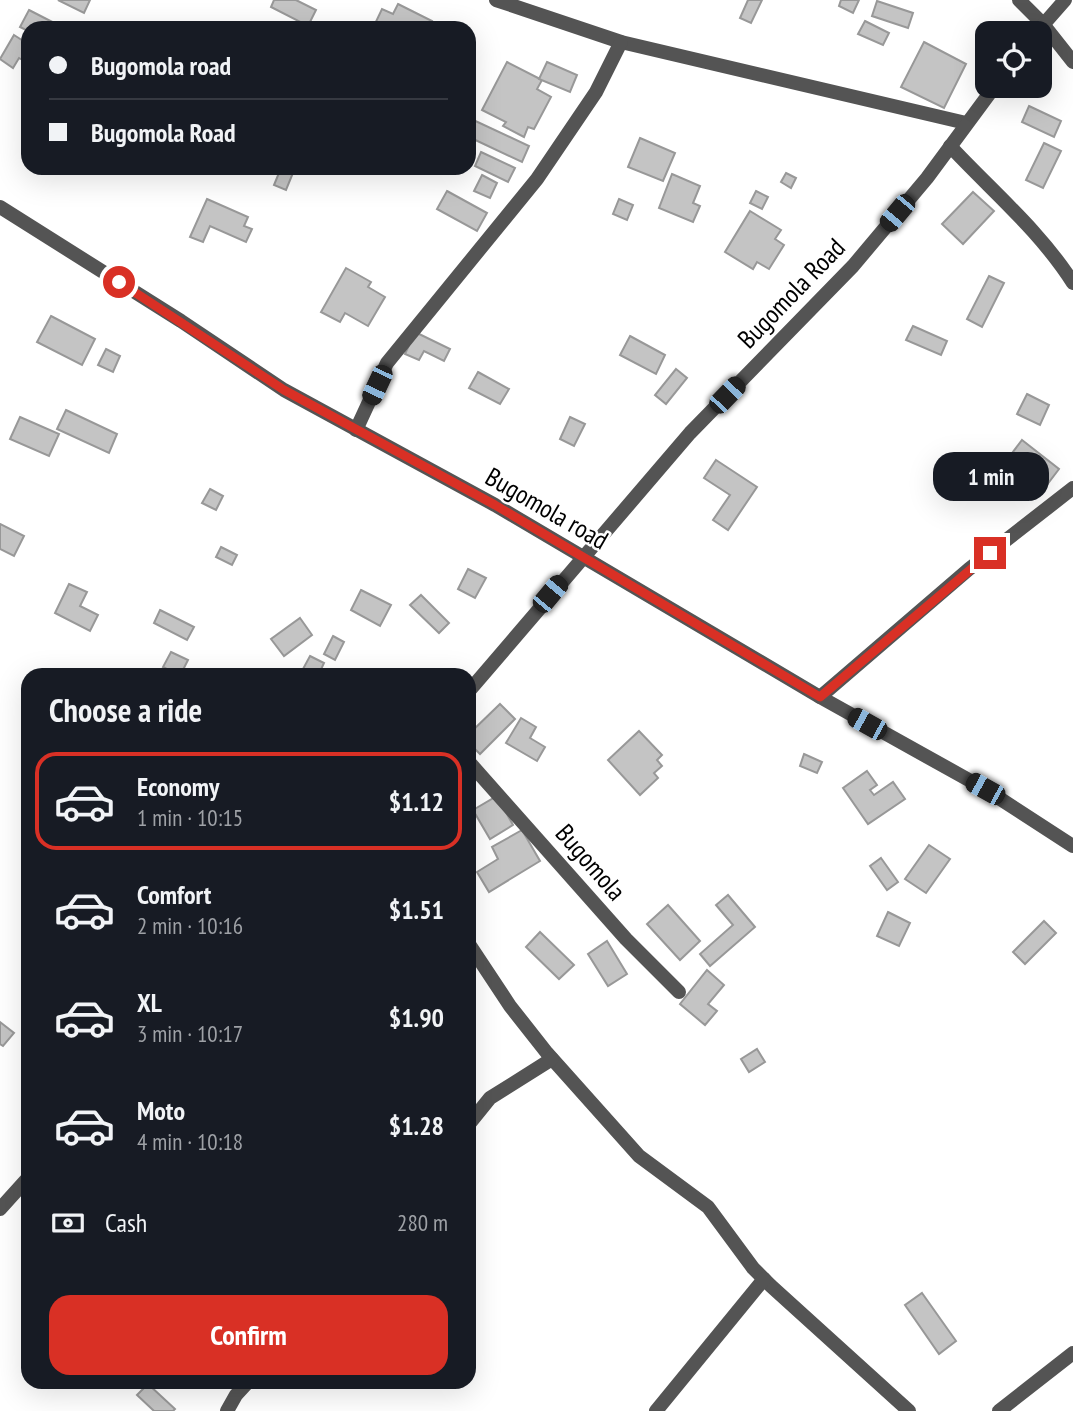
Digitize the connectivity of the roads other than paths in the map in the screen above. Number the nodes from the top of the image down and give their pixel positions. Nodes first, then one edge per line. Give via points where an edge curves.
1 (496, 0) edge
2 (1019, 0) edge
3 (1065, 0) edge
4 (1033, 21) edge
5 (1046, 21) edge
6 (621, 42) junction
7 (1052, 42) edge
8 (1073, 62) edge
9 (986, 98) edge
10 (966, 123) junction
11 (950, 146) junction
12 (0, 207) edge
13 (1073, 283) edge
14 (356, 430) junction
15 (1073, 488) edge
16 (582, 556) junction
17 (476, 683) edge
18 (820, 697) junction
19 (476, 770) edge
20 (1073, 846) edge
21 (476, 955) edge
22 (678, 992) dead end
23 (552, 1059) junction
24 (476, 1115) edge
25 (21, 1186) edge
26 (0, 1209) edge
27 (764, 1279) junction
28 (1073, 1353) edge
29 (242, 1389) edge
30 (227, 1411) edge
31 (656, 1411) edge
32 (909, 1411) edge
33 (999, 1411) edge

1 - 6 street
2 - 4 street
3 - 5 street
6 - 10 street
6 - 14 street via 596,92 537,178 387,363
7 - 8 street
9 - 10 street, Bugomola Road
10 - 11 street, Bugomola Road
11 - 13 street via 1028,225
11 - 16 street, Bugomola Road via 853,266 690,433
12 - 14 street, Bugomola road via 284,390
14 - 16 street, Bugomola road
15 - 18 street
16 - 17 street, Bugomola Road
16 - 18 street, Bugomola road
18 - 20 street, Bugomola road via 985,789
19 - 22 street, Bugomola
21 - 23 street
23 - 24 street via 490,1098
23 - 27 street via 639,1156 708,1208
25 - 26 street
27 - 31 street
27 - 32 street
28 - 33 street
29 - 30 street

